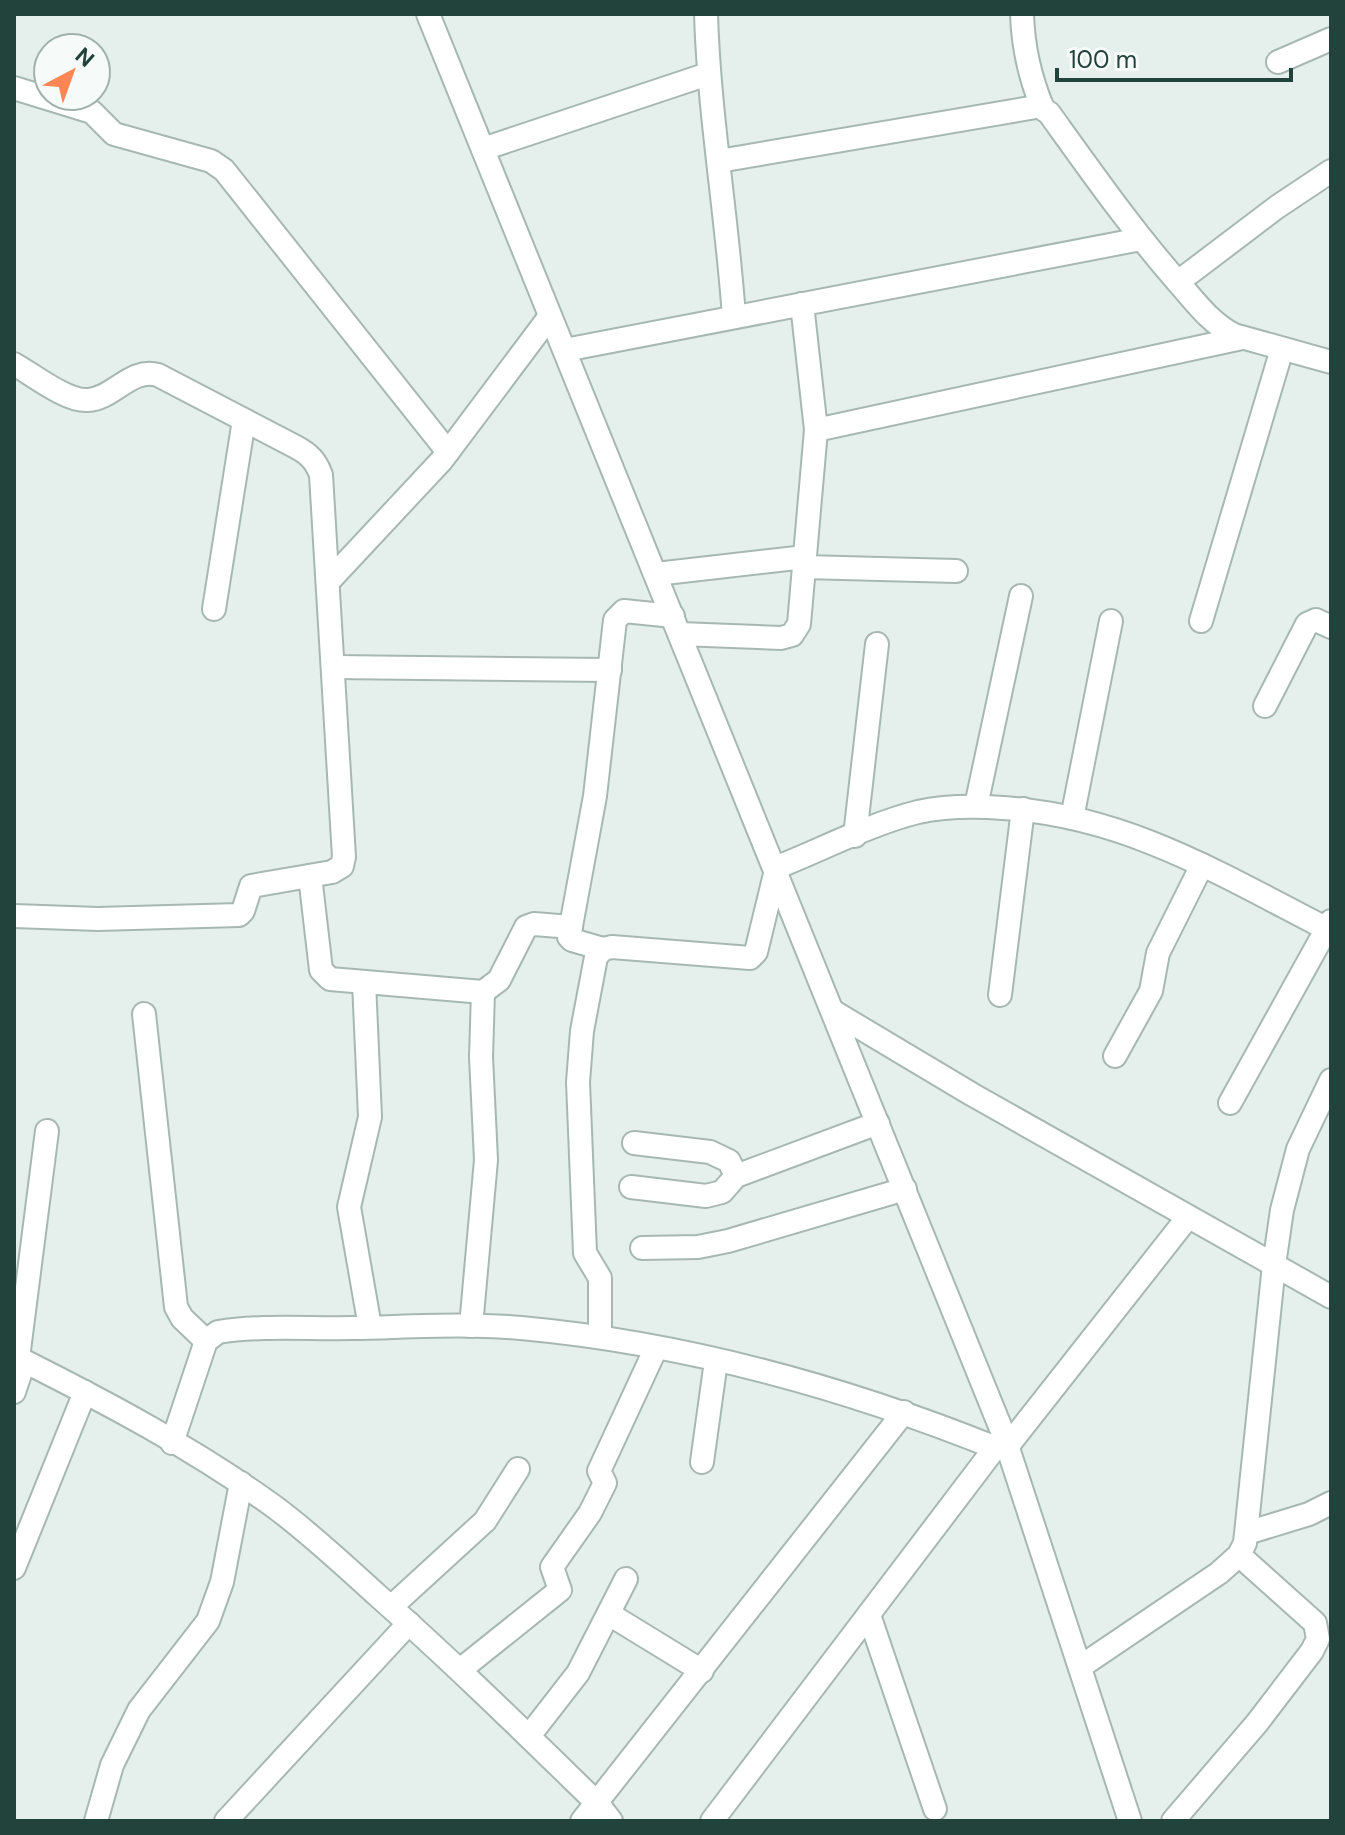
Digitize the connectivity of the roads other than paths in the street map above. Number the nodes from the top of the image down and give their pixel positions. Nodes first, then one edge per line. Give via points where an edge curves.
1 (428, 14) edge
2 (706, 14) edge
3 (1022, 14) edge
4 (1331, 39) edge
5 (1278, 62) dead end
6 (708, 74) junction
7 (14, 88) edge
8 (1042, 106) junction
9 (483, 149) junction
10 (719, 161) junction
11 (1331, 171) edge
12 (1141, 239) junction
13 (1178, 282) junction
14 (802, 304) junction
15 (550, 316) junction
16 (734, 317) junction
17 (1242, 338) junction
18 (1282, 349) junction
19 (565, 350) junction
20 (1331, 362) edge
21 (14, 364) edge
22 (244, 420) junction
23 (816, 430) junction
24 (448, 452) junction
25 (804, 562) junction
26 (956, 571) dead end
27 (656, 574) junction
28 (328, 582) junction
29 (1021, 596) dead end
30 (214, 609) dead end
31 (1111, 621) dead end
32 (1201, 621) dead end
33 (677, 625) junction
34 (1331, 627) edge
35 (877, 644) dead end
36 (333, 667) junction
37 (610, 670) junction
38 (1265, 706) dead end
39 (976, 806) junction
40 (1023, 809) junction
41 (1072, 818) junction
42 (855, 836) junction
43 (1202, 865) junction
44 (776, 869) junction
45 (310, 876) junction
46 (14, 916) edge
47 (1329, 925) edge
48 (571, 927) junction
49 (603, 949) junction
50 (364, 982) junction
51 (483, 992) junction
52 (1000, 995) dead end
53 (834, 1012) junction
54 (144, 1014) dead end
55 (1115, 1056) dead end
56 (1331, 1080) edge
57 (1230, 1103) dead end
58 (878, 1123) junction
59 (47, 1131) dead end
60 (634, 1143) dead end
61 (736, 1176) junction
62 (631, 1187) dead end
63 (905, 1189) junction
64 (1188, 1217) junction
65 (642, 1248) dead end
66 (1274, 1265) junction
67 (1331, 1297) edge
68 (471, 1326) junction
69 (370, 1327) junction
70 (600, 1337) junction
71 (206, 1341) junction
72 (656, 1348) junction
73 (19, 1359) edge
74 (716, 1361) junction
75 (14, 1392) edge
76 (85, 1392) junction
77 (904, 1412) junction
78 (172, 1443) junction
79 (1002, 1444) junction
80 (702, 1462) dead end
81 (518, 1469) dead end
82 (241, 1483) junction
83 (1331, 1503) edge
84 (1247, 1533) junction
85 (1239, 1555) junction
86 (14, 1568) edge
87 (626, 1579) dead end
88 (391, 1607) junction
89 (609, 1614) junction
90 (869, 1615) junction
91 (409, 1623) junction
92 (1080, 1667) junction
93 (460, 1670) junction
94 (702, 1671) junction
95 (529, 1736) junction
96 (935, 1809) dead end
97 (604, 1812) edge
98 (232, 1819) edge
99 (96, 1821) edge
100 (582, 1821) edge
101 (712, 1821) edge
102 (1130, 1821) edge
103 (1173, 1821) edge

1 - 9 street
2 - 6 street
3 - 8 street via 1023,45
4 - 5 street
6 - 9 street
6 - 10 street
7 - 24 street via 92,112 114,134 211,161 224,170
8 - 10 street
8 - 12 street
9 - 15 street
10 - 16 street
11 - 13 street
12 - 13 street
12 - 14 street
13 - 17 street via 1213,321
14 - 16 street
14 - 23 street
15 - 19 street
15 - 24 street
16 - 19 street
17 - 18 street
17 - 23 street
18 - 20 street
18 - 32 street
19 - 27 street
21 - 22 street via 69,396 87,400 151,373
22 - 28 street via 304,451 318,466
22 - 30 street
23 - 25 street
24 - 28 street
25 - 26 street
25 - 27 street
25 - 33 street via 799,624 792,635
27 - 33 street
28 - 36 street
29 - 39 street
31 - 41 street
33 - 37 street via 620,613
33 - 44 street
34 - 38 street via 1316,620 1307,624
35 - 42 street
36 - 37 street
36 - 45 street via 344,857 338,870
37 - 48 street via 594,806
39 - 40 street
39 - 42 street via 918,812
40 - 41 street
40 - 52 street
41 - 43 street via 1121,830
42 - 44 street
43 - 47 street
43 - 55 street via 1158,953 1151,991
44 - 49 street via 756,952 750,958
44 - 53 street
45 - 46 street via 251,886 239,915
45 - 50 street via 322,973 330,979
47 - 57 street
48 - 49 street via 570,939
48 - 51 street via 526,927 499,980
49 - 70 street via 593,972 578,1082 585,1253 600,1278
50 - 51 street
50 - 69 street via 370,1117 349,1207
51 - 68 street via 486,1160
53 - 58 street
53 - 64 street
54 - 71 street via 176,1307
56 - 66 street via 1288,1180
58 - 61 street
58 - 63 street
59 - 73 street
60 - 61 street via 710,1152 729,1161
61 - 62 street via 722,1192 706,1196
63 - 65 street via 728,1241
63 - 79 street
64 - 66 street
64 - 79 street
66 - 67 street
66 - 84 street
68 - 69 street
68 - 70 street
69 - 71 street via 228,1330
70 - 72 street
71 - 78 street
72 - 74 street
72 - 93 street via 599,1471 605,1483 552,1567 560,1590
73 - 75 street
73 - 76 street
74 - 77 street
74 - 80 street
76 - 78 street
76 - 86 street
77 - 79 street
77 - 94 street
78 - 82 street
79 - 90 street
79 - 92 street
81 - 88 street via 478,1528
82 - 88 street
82 - 99 street via 222,1582 208,1621 139,1710 112,1765
83 - 84 street
84 - 85 street
85 - 92 street
85 - 103 street via 1315,1623 1318,1639 1257,1723
87 - 89 street
88 - 91 street
89 - 94 street
89 - 95 street via 568,1689
90 - 96 street
90 - 101 street
91 - 93 street
91 - 98 street
92 - 102 street
93 - 95 street
94 - 97 street
95 - 97 street
97 - 100 street

